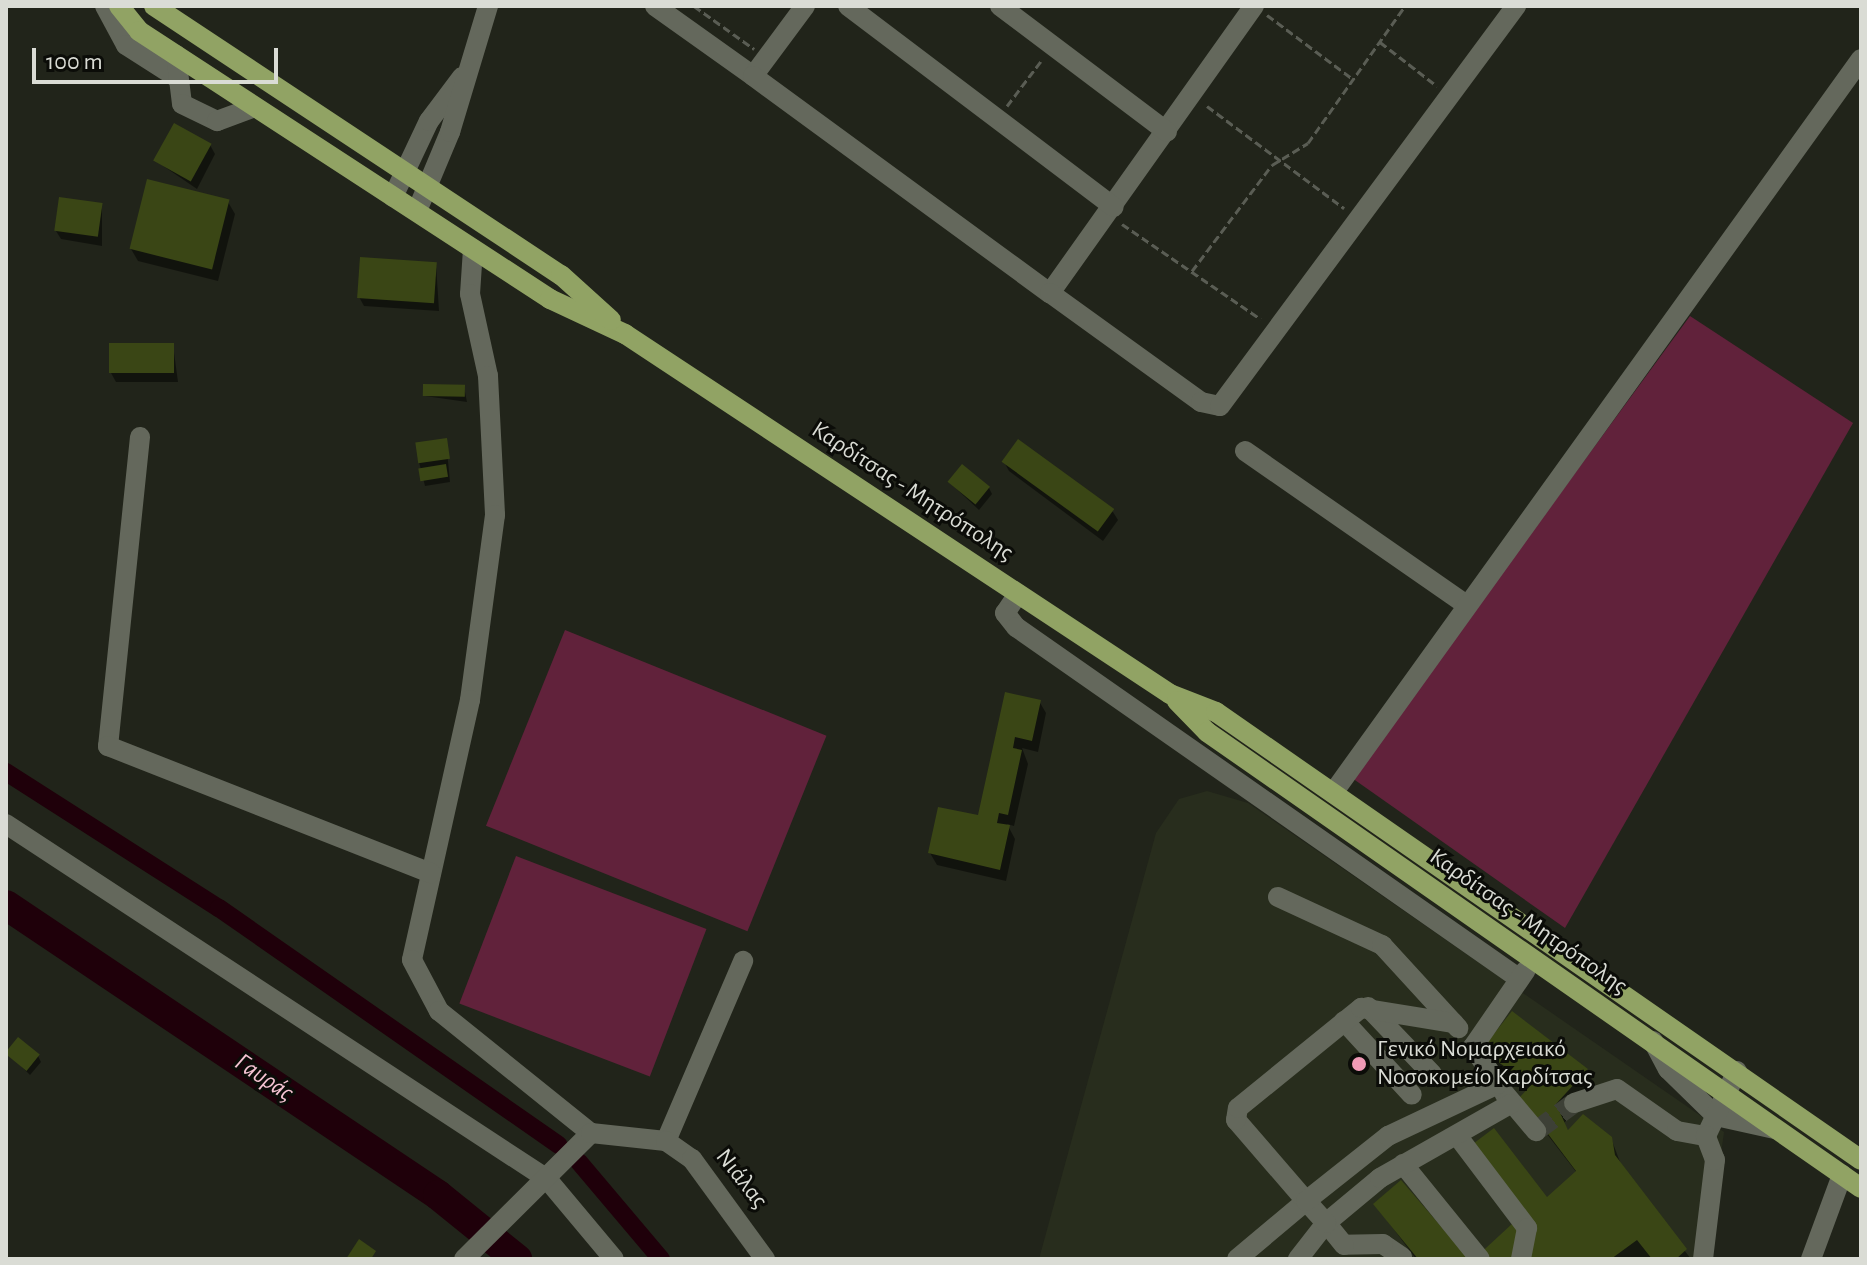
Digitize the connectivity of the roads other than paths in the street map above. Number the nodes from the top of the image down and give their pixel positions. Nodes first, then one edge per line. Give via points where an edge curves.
1 (105, 6) edge
2 (119, 6) edge
3 (154, 6) edge
4 (488, 6) edge
5 (655, 6) edge
6 (805, 6) edge
7 (848, 6) edge
8 (1254, 6) edge
9 (1516, 6) edge
10 (1009, 9) edge
11 (176, 55) junction
12 (1861, 59) edge
13 (469, 68) junction
14 (753, 76) junction
15 (176, 77) junction
16 (255, 107) junction
17 (1167, 132) junction
18 (405, 172) junction
19 (428, 189) junction
20 (393, 197) junction
21 (417, 211) junction
22 (1111, 211) junction
23 (473, 249) junction
24 (1050, 293) junction
25 (625, 334) junction
26 (140, 437) dead end
27 (1245, 451) dead end
28 (1018, 594) junction
29 (1464, 603) junction
30 (1170, 694) junction
31 (1333, 793) junction
32 (6, 824) edge
33 (1398, 837) junction
34 (1423, 855) junction
35 (1387, 856) junction
36 (1410, 872) junction
37 (431, 873) junction
38 (1376, 874) junction
39 (1397, 889) junction
40 (1278, 897) dead end
41 (1513, 944) junction
42 (743, 961) dead end
43 (1545, 966) junction
44 (1517, 977) junction
45 (1368, 1007) junction
46 (1344, 1021) junction
47 (1454, 1023) junction
48 (1653, 1041) junction
49 (1473, 1047) junction
50 (1737, 1071) junction
51 (1432, 1074) dead end
52 (1498, 1084) junction
53 (1726, 1092) junction
54 (1412, 1095) dead end
55 (1574, 1103) tunnel mouth
56 (1510, 1104) junction
57 (1716, 1116) junction
58 (1775, 1129) junction
59 (1536, 1131) dead end
60 (591, 1133) junction
61 (1706, 1136) junction
62 (1459, 1138) junction
63 (666, 1141) junction
64 (1861, 1160) edge
65 (1403, 1164) junction
66 (1842, 1175) junction
67 (547, 1179) junction
68 (1861, 1188) edge
69 (1306, 1201) junction
70 (1326, 1223) junction
71 (468, 1256) edge
72 (1402, 1257) dead end
73 (614, 1259) edge
74 (765, 1259) edge
75 (1237, 1259) edge
76 (1298, 1259) edge
77 (1480, 1259) edge
78 (1521, 1259) edge
79 (1703, 1259) edge
80 (1811, 1259) edge

1 - 15 street via 126,45
2 - 11 main road, Καρδίτσας - Μητρόπολης via 139,31
3 - 18 main road, Καρδίτσας - Μητρόπολης
4 - 13 street
5 - 14 street
6 - 14 street
7 - 22 street
8 - 17 street
9 - 24 street via 1229,400 1210,406
10 - 17 street
11 - 15 street
11 - 16 main road, Καρδίτσας - Μητρόπολης
12 - 29 street
13 - 18 street via 429,121
13 - 19 street
14 - 24 street
15 - 16 street via 177,99 211,120
16 - 20 main road, Καρδίτσας - Μητρόπολης
17 - 22 street
18 - 19 main road, Καρδίτσας - Μητρόπολης
18 - 20 street
19 - 21 street
19 - 25 main road, Καρδίτσας - Μητρόπολης via 561,275
20 - 21 main road, Καρδίτσας - Μητρόπολης
21 - 23 main road, Καρδίτσας - Μητρόπολης
22 - 24 street
23 - 25 main road, Καρδίτσας - Μητρόπολης via 550,299
23 - 37 street via 470,294 488,376 495,515 473,685
25 - 28 main road, Καρδίτσας - Μητρόπολης
26 - 37 street via 108,746
27 - 29 street
28 - 30 main road, Καρδίτσας - Μητρόπολης
28 - 38 street via 1005,613 1016,627
29 - 31 street
30 - 31 main road, Καρδίτσας - Μητρόπολης via 1216,712
30 - 35 main road, Καρδίτσας - Μητρόπολης via 1207,732
31 - 33 main road, Καρδίτσας - Μητρόπολης
32 - 67 street
33 - 34 main road, Καρδίτσας - Μητρόπολης
33 - 35 street
34 - 36 street
34 - 50 main road, Καρδίτσας - Μητρόπολης
35 - 36 main road, Καρδίτσας - Μητρόπολης
35 - 38 street
36 - 39 street
36 - 41 main road, Καρδίτσας - Μητρόπολης
37 - 60 street via 413,943 424,991 518,1080
38 - 39 street
39 - 44 street
40 - 47 street via 1382,945
41 - 43 main road, Καρδίτσας - Μητρόπολης
41 - 44 street
42 - 63 street
43 - 44 street
43 - 48 main road, Καρδίτσας - Μητρόπολης
44 - 49 street
45 - 46 street
45 - 47 street
45 - 51 street
46 - 54 street
46 - 69 street via 1235,1114
47 - 49 street
48 - 53 main road, Καρδίτσας - Μητρόπολης
48 - 57 street via 1668,1069
49 - 52 street
50 - 53 street
50 - 64 main road, Καρδίτσας - Μητρόπολης
52 - 56 street
52 - 69 street via 1388,1136
53 - 57 street
53 - 58 main road, Καρδίτσας - Μητρόπολης
55 - 61 street via 1617,1089 1677,1131
56 - 59 street
56 - 62 street
57 - 58 street
57 - 61 street
58 - 66 main road, Καρδίτσας - Μητρόπολης
60 - 63 street
60 - 67 street
61 - 79 street via 1715,1160
62 - 65 street
62 - 78 street via 1527,1228
63 - 74 street, Νιάλας via 708,1175
65 - 70 street
65 - 77 street
66 - 68 main road, Καρδίτσας - Μητρόπολης
66 - 80 street
67 - 71 street
67 - 73 street
69 - 70 street
69 - 75 street
70 - 72 street via 1344,1245 1383,1244
70 - 76 street

